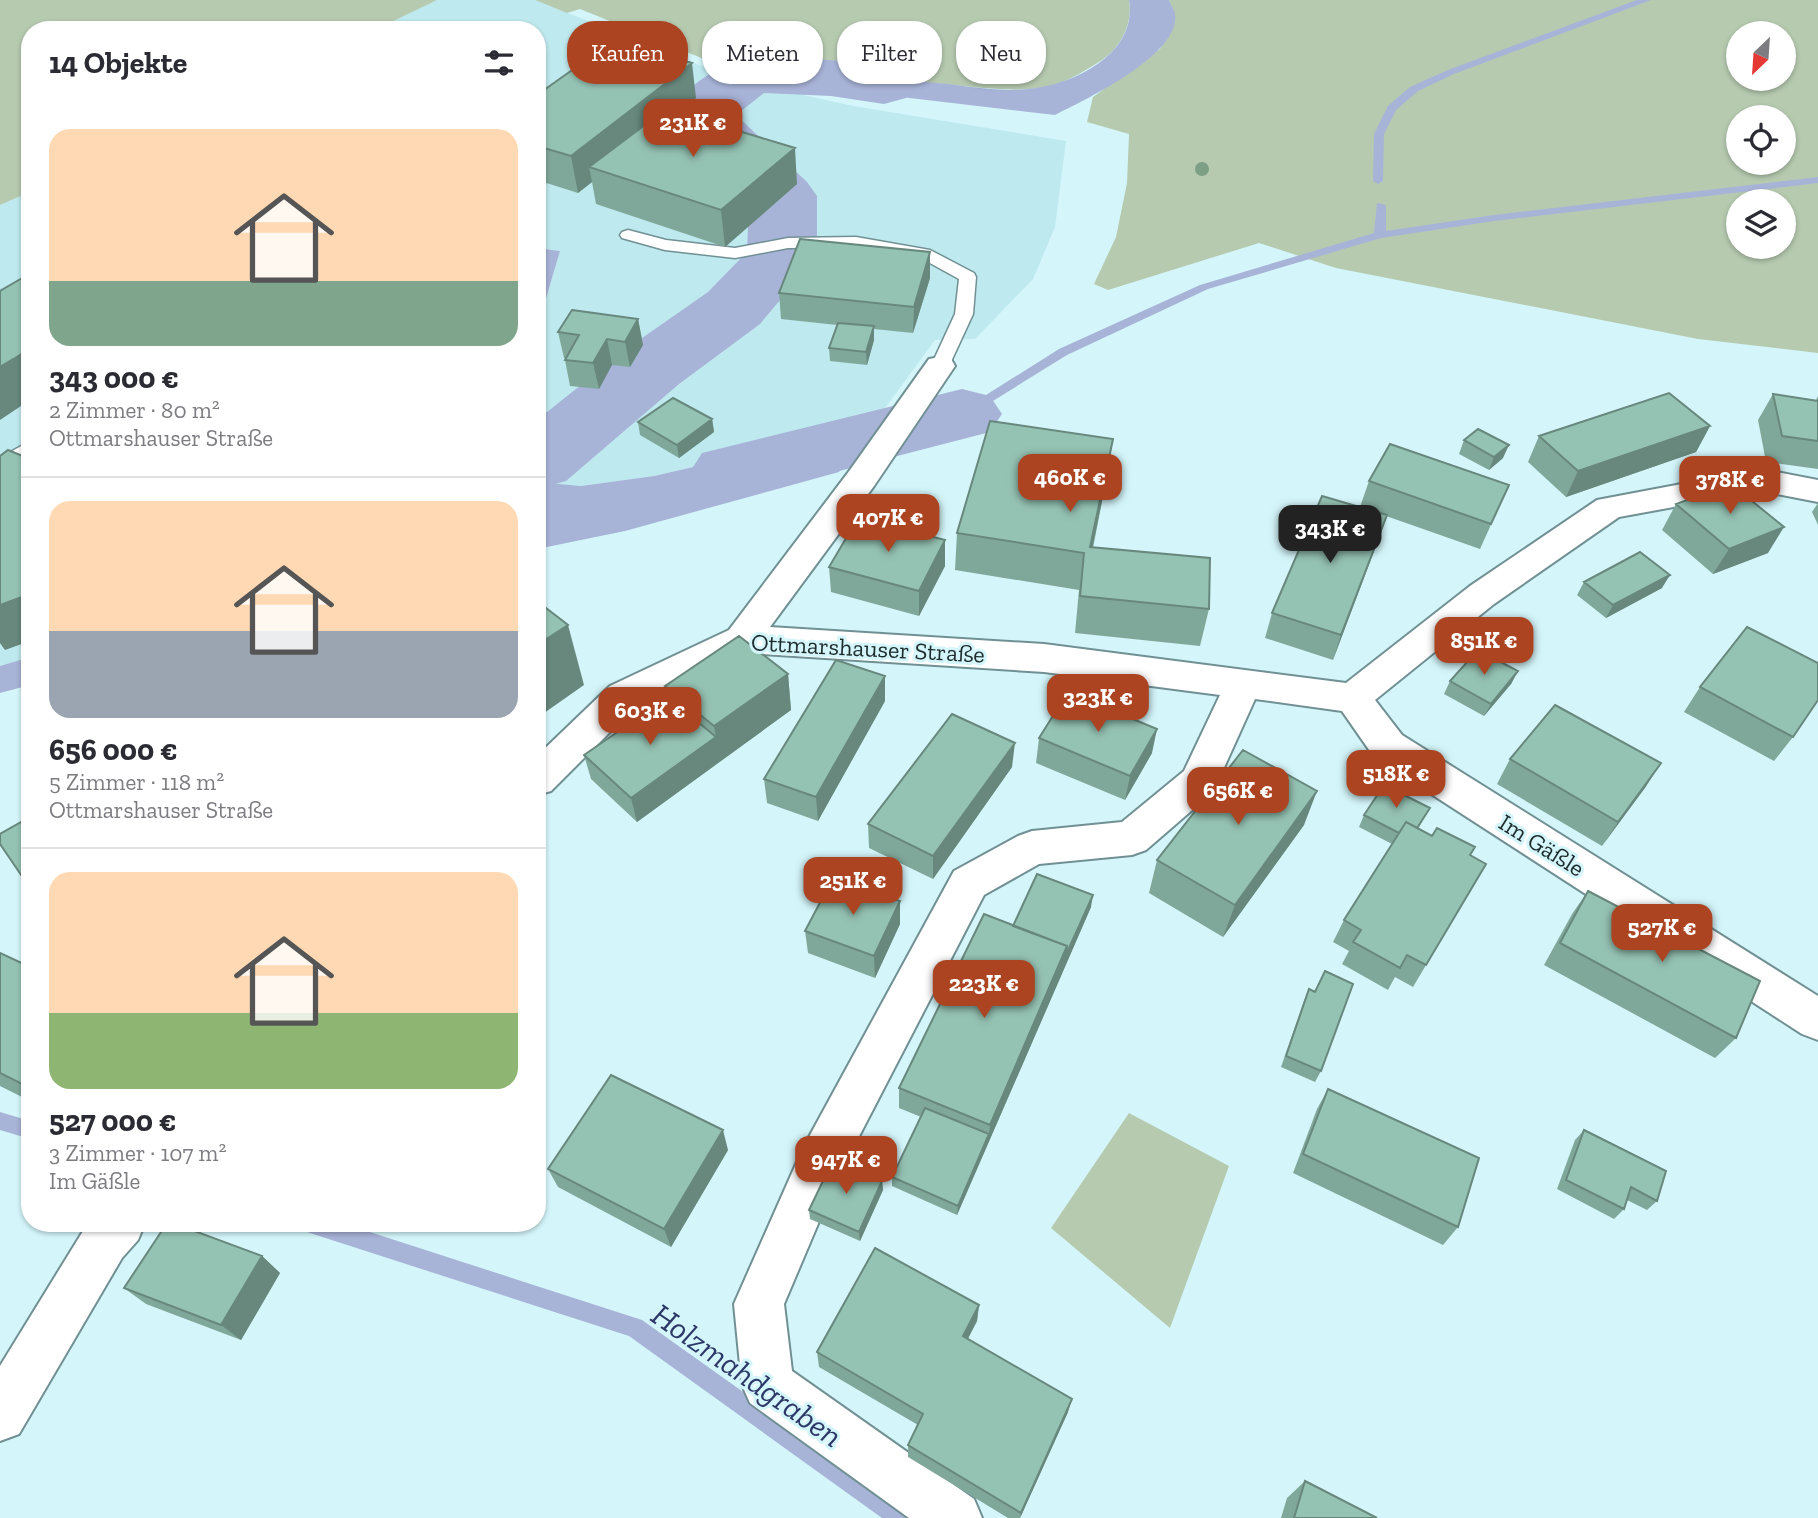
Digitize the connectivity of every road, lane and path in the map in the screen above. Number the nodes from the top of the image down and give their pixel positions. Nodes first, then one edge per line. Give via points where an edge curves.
1 (628, 235) dead end
2 (940, 366) joint
3 (21, 453) edge
4 (0, 467) edge
5 (1818, 491) edge
6 (743, 639) junction
7 (1244, 684) junction
8 (1353, 698) junction
9 (546, 771) edge
10 (1818, 1020) edge
11 (113, 1232) edge
12 (0, 1415) edge
13 (955, 1518) edge

1 - 2 lane via 665,245 735,253 788,243 856,242 924,253 968,277 964,314
2 - 6 street
3 - 4 lane
5 - 8 street via 1761,480 1609,508 1482,594
6 - 7 street, Ottmarshauser Straße via 1044,658
6 - 9 street, Ottmarshauser Straße via 623,696
7 - 8 street, Ottmarshauser Straße
7 - 13 street via 1199,781 1132,838 1032,848 969,883 820,1164 760,1304 768,1385
8 - 10 street, Im Gäßle via 1388,746
11 - 12 street

